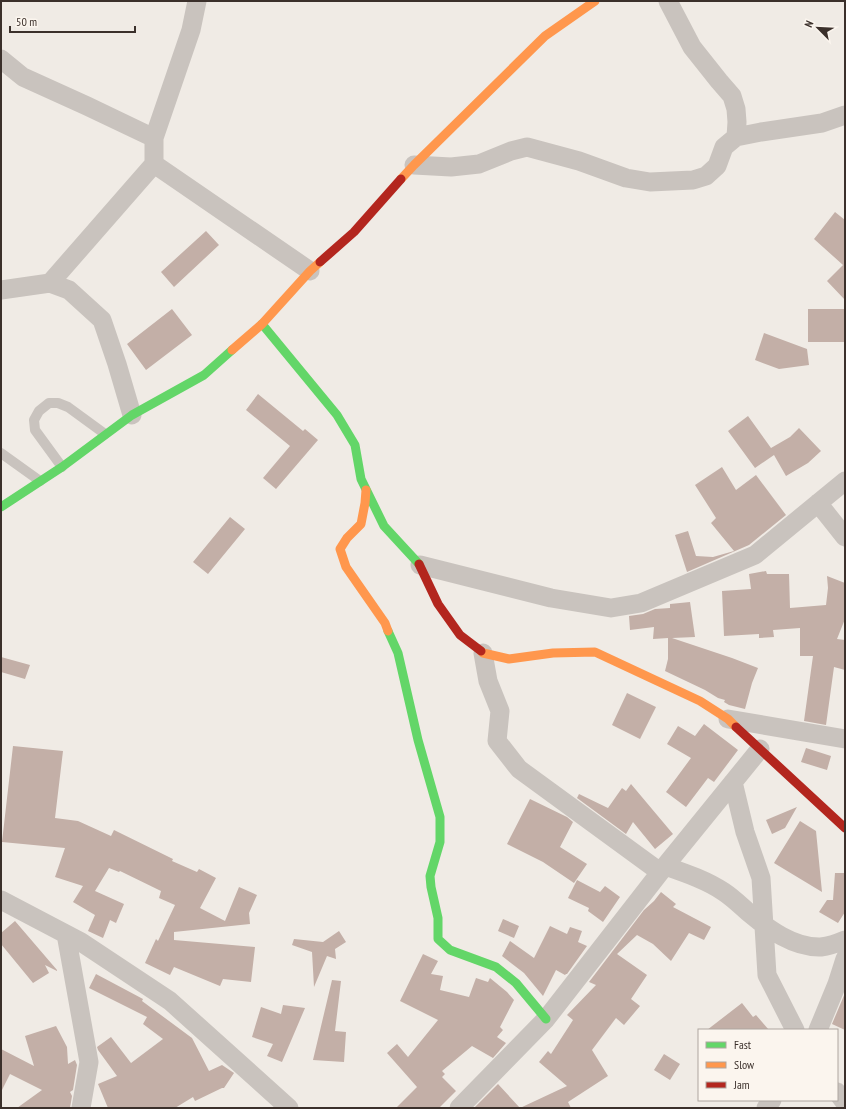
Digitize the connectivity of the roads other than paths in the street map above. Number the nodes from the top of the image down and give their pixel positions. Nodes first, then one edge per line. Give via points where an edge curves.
1 (197, 1) edge
2 (595, 1) edge
3 (668, 1) edge
4 (1, 59) edge
5 (845, 115) edge
6 (736, 137) junction
7 (154, 138) junction
8 (154, 164) junction
9 (414, 165) junction
10 (310, 271) junction
11 (50, 283) junction
12 (1, 290) edge
13 (262, 324) junction
14 (132, 415) junction
15 (105, 434) junction
16 (1, 453) edge
17 (62, 467) junction
18 (40, 481) junction
19 (845, 481) edge
20 (366, 490) junction
21 (818, 503) junction
22 (1, 507) edge
23 (845, 537) edge
24 (420, 565) junction
25 (484, 653) junction
26 (728, 719) junction
27 (845, 738) edge
28 (760, 749) junction
29 (733, 782) junction
30 (845, 828) edge
31 (663, 869) junction
32 (1, 900) edge
33 (764, 925) junction
34 (66, 934) junction
35 (845, 940) edge
36 (845, 958) edge
37 (546, 1018) junction
38 (794, 1029) edge
39 (818, 1029) edge
40 (838, 1093) edge
41 (845, 1103) edge
42 (81, 1108) edge
43 (290, 1108) edge
44 (459, 1108) edge

1 - 7 street via 190,30
2 - 9 street via 545,36
3 - 6 street via 692,47 732,96 736,109
4 - 7 street via 22,77
5 - 6 street via 822,123
6 - 9 street via 724,147 717,166 706,176 693,180 650,182 626,178 579,161 526,148 479,164 452,167
7 - 8 street
8 - 10 street
8 - 11 street
9 - 10 street via 354,232
10 - 13 street
11 - 12 street
11 - 14 street via 69,290 102,320
13 - 14 street via 204,375
13 - 20 street via 337,415 354,445
14 - 15 street
15 - 17 street
15 - 17 lane via 68,407 49,403 39,411 34,420 35,430
16 - 18 lane
17 - 18 street
18 - 22 street
19 - 21 street
20 - 24 street via 384,526
20 - 37 street via 362,524 347,538 340,549 346,567 385,623 398,653 418,740 440,817 440,842 430,876 438,918 438,939 450,950 496,967 516,983
21 - 23 street
21 - 24 street via 755,555 641,603 611,608 551,598
24 - 25 street via 438,604 460,635
25 - 26 street via 509,659 553,653 595,652 700,701
25 - 31 street via 488,681 500,711 497,741 519,769
26 - 27 street
26 - 28 street
28 - 29 street
28 - 30 street
29 - 31 street
29 - 33 street via 745,832 761,878
31 - 33 street via 708,883 724,892
31 - 37 street
32 - 34 street
33 - 35 street via 804,945 822,947
33 - 38 street via 766,975
34 - 42 street via 89,1062
34 - 43 street via 170,1001
36 - 39 street
37 - 44 street
40 - 41 street

